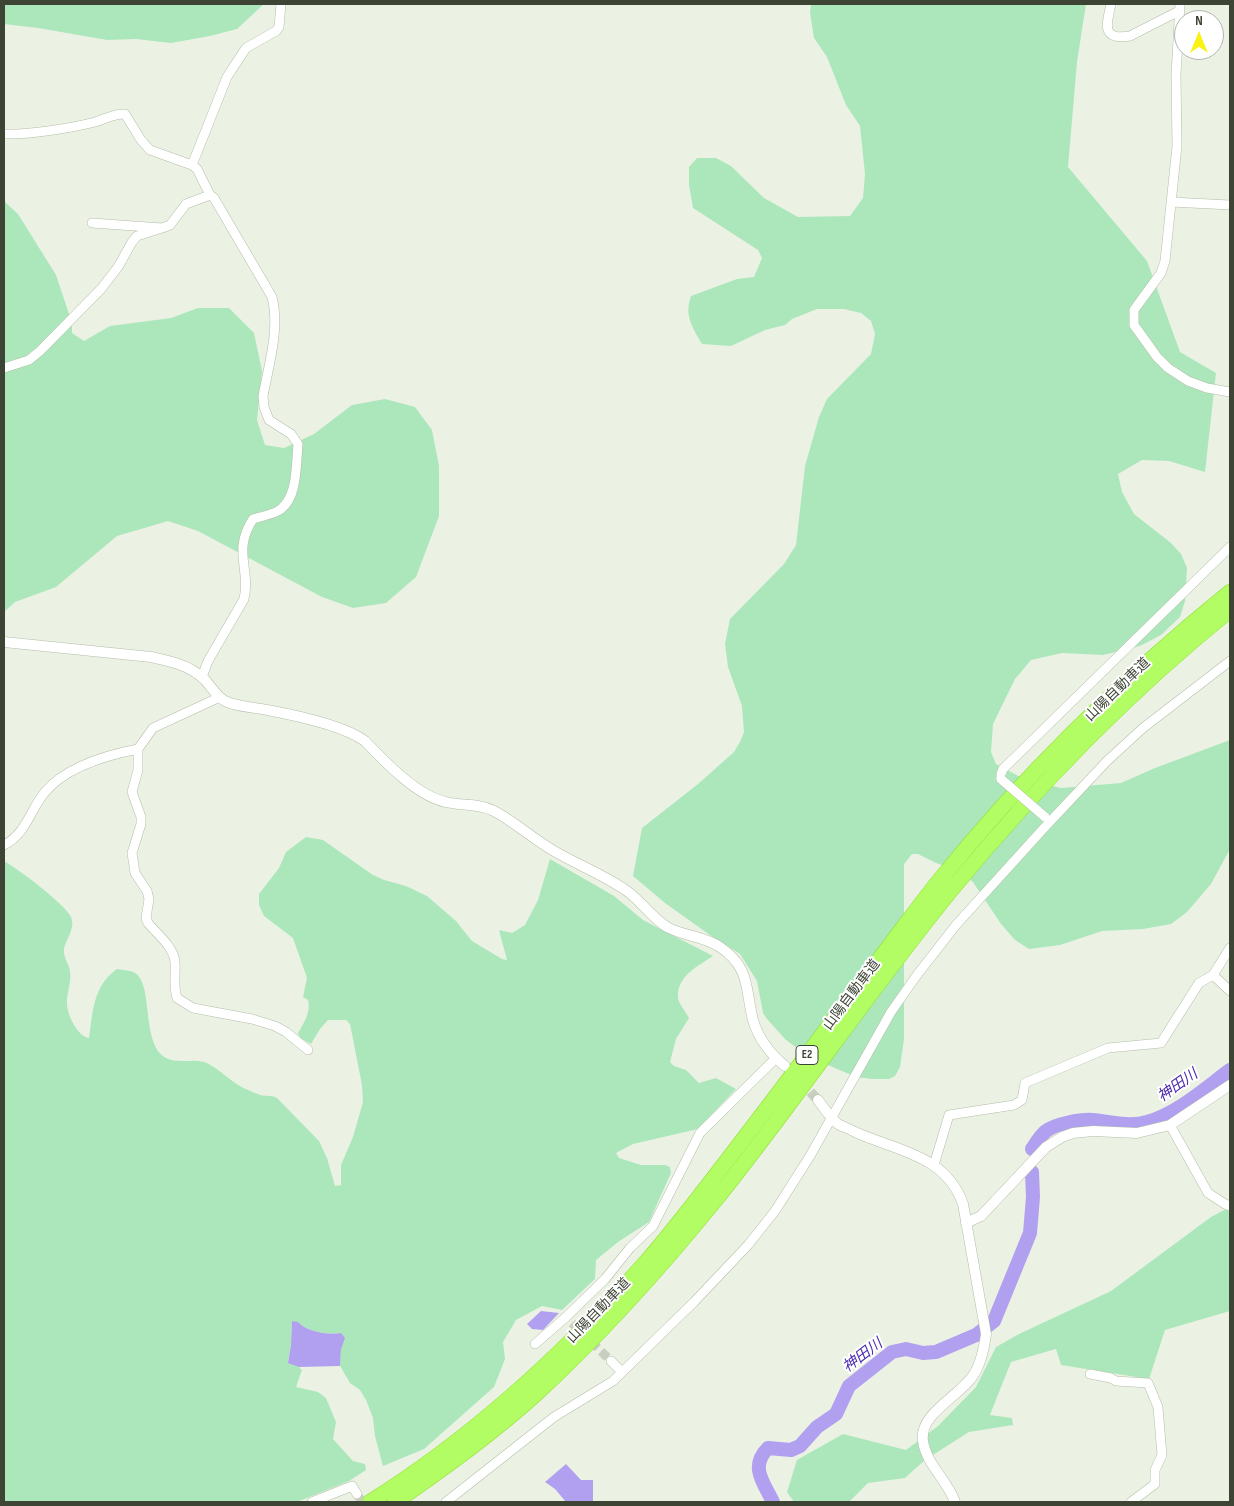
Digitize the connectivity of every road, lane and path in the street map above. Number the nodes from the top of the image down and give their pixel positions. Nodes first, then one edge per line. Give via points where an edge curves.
1 (281, 4) edge
2 (1111, 4) edge
3 (1180, 7) edge
4 (4, 134) edge
5 (192, 165) junction
6 (210, 195) junction
7 (1171, 202) junction
8 (1230, 205) edge
9 (92, 222) dead end
10 (162, 228) junction
11 (4, 368) edge
12 (1230, 392) edge
13 (1230, 547) edge
14 (1230, 585) edge
15 (1230, 592) edge
16 (1230, 610) edge
17 (4, 642) edge
18 (1156, 654) junction
19 (1229, 663) edge
20 (202, 677) junction
21 (220, 697) junction
22 (138, 749) junction
23 (1048, 819) junction
24 (4, 845) edge
25 (1230, 948) edge
26 (1214, 975) junction
27 (1230, 991) edge
28 (308, 1050) dead end
29 (776, 1058) junction
30 (785, 1066) dead end
31 (1230, 1085) edge
32 (818, 1100) tunnel mouth
33 (831, 1117) junction
34 (1170, 1125) junction
35 (934, 1165) junction
36 (1230, 1206) edge
37 (966, 1223) junction
38 (535, 1344) dead end
39 (611, 1361) tunnel mouth
40 (622, 1372) junction
41 (1090, 1374) dead end
42 (357, 1494) dead end
43 (312, 1502) edge
44 (370, 1502) edge
45 (396, 1502) edge
46 (446, 1502) edge
47 (955, 1502) edge
48 (1131, 1502) edge

1 - 5 street via 276,31 246,48 227,76
2 - 3 street via 1106,23 1108,30 1121,38
3 - 7 street via 1176,75 1177,146
4 - 5 street via 17,135 95,122 119,113 125,114 150,150
5 - 6 street
6 - 10 street via 186,204 170,225
6 - 20 street via 272,296 276,310 275,326 264,407 269,420 291,434 298,444 288,504 276,512 253,519 248,526 242,545 244,598
7 - 8 street
7 - 12 street via 1165,261 1161,273 1134,310 1134,325 1168,368 1188,381
9 - 10 street
10 - 11 street via 137,236 101,289 40,351 29,360
13 - 23 street, bridge via 1003,769 1002,779
14 - 18 highway
15 - 18 highway, 山陽自動車道 / E2
16 - 45 highway, 山陽自動車道 / E2 via 1138,690 1000,832 944,898 717,1198 617,1314 535,1394 478,1443
17 - 20 street via 174,661
18 - 44 highway, 山陽自動車道 / E2 via 1040,766 938,882 648,1260 526,1384 428,1464
19 - 23 street via 1143,728
20 - 21 street
21 - 22 street via 152,728
21 - 29 street via 227,702 270,710 357,735 419,791 433,799 488,808 552,850 618,885 666,926 719,946 742,972 756,1030
22 - 24 street via 110,755 62,776 45,792 21,832
22 - 28 street via 138,770 132,792 141,824 132,853 134,868 149,899 148,923 174,955 174,984 178,998 193,1008 276,1026
23 - 33 street via 917,975 891,1012
25 - 26 street
26 - 27 street
26 - 35 street via 1199,983 1161,1043 1108,1048 1025,1082 1022,1100 1014,1105 949,1115
29 - 30 street
29 - 38 street via 700,1133 653,1226 569,1320
31 - 34 street
32 - 33 street
33 - 35 street via 863,1136
33 - 40 street via 775,1211 748,1245
34 - 36 street via 1208,1193
34 - 37 street via 1136,1133 1092,1131 1062,1137 1046,1147 981,1216
35 - 37 street via 950,1178 959,1194
37 - 47 street via 986,1334 980,1362 972,1377 927,1420 922,1433 925,1452
39 - 40 street
40 - 46 street via 613,1381 554,1417
41 - 48 street via 1116,1381 1148,1383 1158,1407 1162,1455 1155,1470 1155,1484
42 - 43 street via 352,1486

